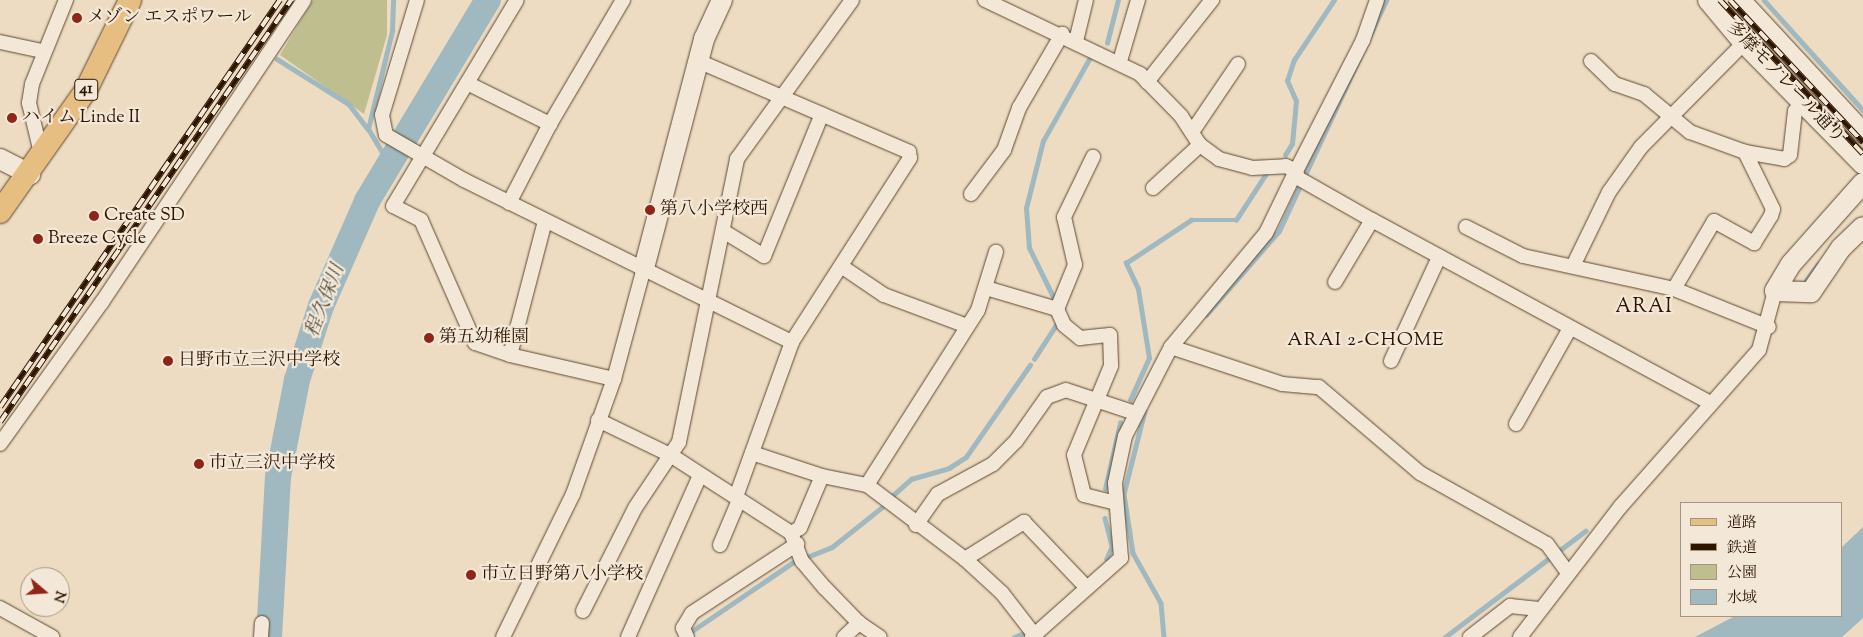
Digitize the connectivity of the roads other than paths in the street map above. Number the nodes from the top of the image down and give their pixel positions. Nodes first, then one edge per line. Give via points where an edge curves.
1 (66, 0) edge
2 (130, 0) edge
3 (304, 0) edge
4 (418, 0) edge
5 (517, 0) edge
6 (624, 0) edge
7 (722, 0) edge
8 (852, 0) edge
9 (986, 0) edge
10 (1086, 0) edge
11 (1138, 0) edge
12 (1212, 0) edge
13 (1377, 0) edge
14 (1708, 0) edge
15 (1740, 0) edge
16 (1062, 34) junction
17 (1076, 41) junction
18 (0, 42) edge
19 (1744, 43) junction
20 (42, 50) junction
21 (698, 61) junction
22 (1120, 61) junction
23 (1591, 61) dead end
24 (1238, 64) dead end
25 (1147, 82) junction
26 (467, 83) junction
27 (783, 96) junction
28 (1801, 104) junction
29 (822, 114) junction
30 (1668, 116) junction
31 (550, 124) junction
32 (1192, 132) junction
33 (1863, 132) edge
34 (1200, 145) junction
35 (1745, 152) junction
36 (416, 153) junction
37 (1094, 156) dead end
38 (0, 158) edge
39 (1863, 164) edge
40 (36, 165) junction
41 (1297, 174) junction
42 (1863, 183) edge
43 (1153, 188) dead end
44 (971, 194) dead end
45 (509, 202) junction
46 (0, 212) edge
47 (1372, 220) junction
48 (545, 221) junction
49 (1863, 226) edge
50 (1466, 227) dead end
51 (723, 231) junction
52 (996, 252) dead end
53 (1439, 257) junction
54 (841, 266) junction
55 (1573, 266) junction
56 (644, 268) junction
57 (1335, 282) dead end
58 (986, 288) junction
59 (1674, 289) junction
60 (1775, 291) junction
61 (708, 298) junction
62 (1058, 309) junction
63 (967, 326) junction
64 (1769, 327) junction
65 (1569, 330) junction
66 (792, 342) junction
67 (1175, 348) junction
68 (510, 355) junction
69 (1391, 361) dead end
70 (614, 379) junction
71 (1098, 400) junction
72 (1711, 403) junction
73 (1135, 413) junction
74 (598, 420) junction
75 (1516, 424) dead end
76 (0, 444) edge
77 (752, 453) junction
78 (672, 456) junction
79 (700, 475) junction
80 (822, 476) junction
81 (867, 485) junction
82 (737, 499) junction
83 (1115, 503) junction
84 (916, 525) junction
85 (720, 544) dead end
86 (798, 548) junction
87 (966, 559) junction
88 (1567, 572) junction
89 (1087, 588) junction
90 (0, 608) edge
91 (1538, 609) junction
92 (583, 611) dead end
93 (859, 623) junction
94 (685, 633) edge
95 (1034, 636) edge
96 (52, 637) edge
97 (503, 637) edge
98 (628, 637) edge
99 (844, 637) edge
100 (880, 637) edge
101 (1470, 637) edge
102 (1520, 637) edge

1 - 20 street
2 - 40 main road, 41 via 86,90
3 - 76 street via 102,302
4 - 36 street via 382,115 386,135
5 - 26 street
6 - 31 street
7 - 21 street
8 - 27 street
9 - 16 street
10 - 17 street
11 - 22 street
12 - 25 street
13 - 41 street via 1363,40
14 - 19 street, 多摩モノレール通り
15 - 33 street, 多摩モノレール通り
16 - 17 street
16 - 44 street via 1019,108 1004,150
17 - 22 street
18 - 20 street
19 - 28 street, 多摩モノレール通り
19 - 30 street
20 - 40 street via 29,103
21 - 27 street
21 - 56 street
22 - 25 street
23 - 30 street via 1615,84 1644,94
24 - 32 street
25 - 32 street
26 - 31 street
26 - 36 street
27 - 29 street
27 - 51 street via 737,159 728,187
28 - 35 street via 1795,111 1790,154 1784,159
28 - 39 street, 多摩モノレール通り
29 - 51 street via 764,256
29 - 54 street via 909,152 910,158
30 - 35 street via 1705,140
30 - 55 street via 1609,192
31 - 45 street
32 - 34 street
34 - 41 street via 1232,165
34 - 43 street
35 - 59 street via 1773,209 1771,216 1754,243 1714,220
36 - 45 street
36 - 68 street via 394,206 421,220 475,343
37 - 62 street via 1064,217 1075,266
38 - 40 street
40 - 46 main road, 41
41 - 47 street
41 - 67 street via 1266,233
42 - 60 street via 1791,264
45 - 48 street
47 - 53 street
47 - 57 street
48 - 56 street
48 - 68 street
49 - 60 street via 1841,248 1811,292
50 - 55 street via 1524,256
51 - 61 street
52 - 58 street
53 - 65 street
53 - 69 street
54 - 63 street via 884,294
54 - 66 street
55 - 59 street
56 - 61 street
56 - 70 street
58 - 62 street
58 - 63 street
59 - 64 street
60 - 64 street
61 - 66 street
61 - 78 street via 679,442
62 - 71 street via 1064,325 1080,338 1110,335 1110,366
63 - 81 street
64 - 72 street via 1754,357
65 - 72 street
65 - 75 street
66 - 77 street
67 - 73 street
67 - 88 street via 1282,384 1319,387 1420,473 1550,547
68 - 70 street
70 - 74 street
71 - 73 street
71 - 83 street via 1074,455 1076,474 1084,495
71 - 84 street via 1066,390 1047,397 1010,447 993,464 938,494
72 - 88 street
73 - 83 street via 1114,483
74 - 78 street
74 - 97 street via 573,494
77 - 80 street
77 - 82 street
78 - 79 street
78 - 92 street via 635,508
79 - 82 street
79 - 98 street
80 - 81 street
80 - 86 street via 800,528
81 - 84 street
82 - 85 street
82 - 86 street
83 - 89 street via 1121,558
84 - 87 street
86 - 93 street
86 - 94 street via 692,613
87 - 89 street via 1024,522
87 - 95 street via 1002,593
88 - 91 street
89 - 95 street
90 - 96 street
91 - 101 street via 1510,606
91 - 102 street
93 - 99 street
93 - 100 street

